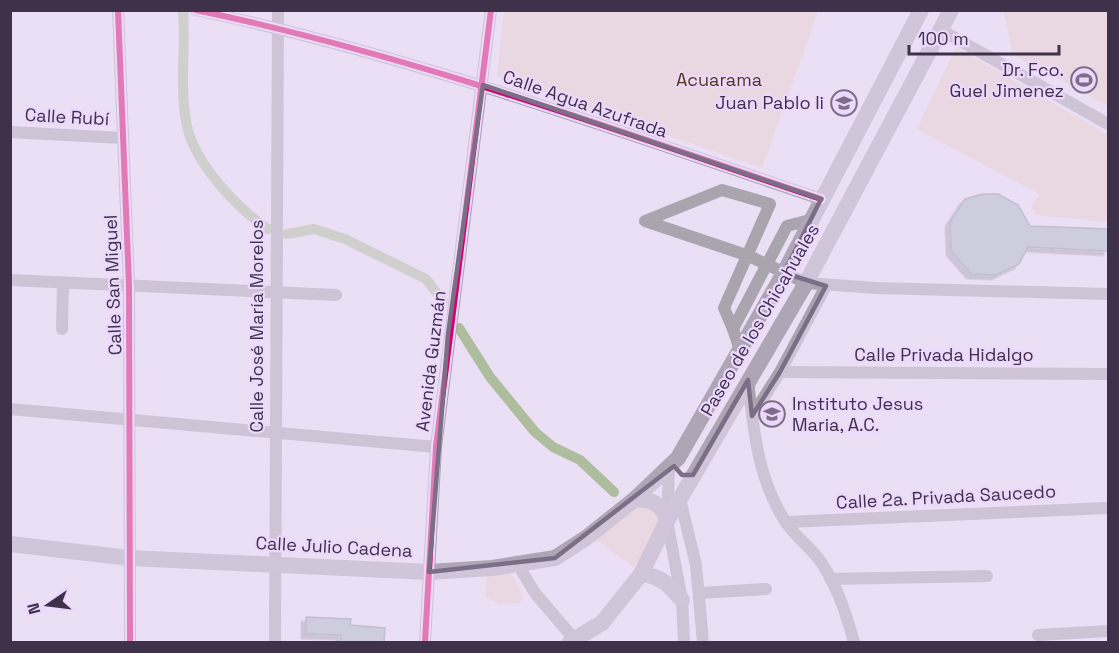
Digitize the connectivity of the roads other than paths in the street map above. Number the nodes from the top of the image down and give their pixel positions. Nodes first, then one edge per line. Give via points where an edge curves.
1 (118, 10) edge
2 (196, 10) edge
3 (278, 10) edge
4 (491, 10) edge
5 (921, 10) edge
6 (951, 10) edge
7 (278, 27) junction
8 (941, 30) junction
9 (483, 85) junction
10 (1108, 124) edge
11 (10, 132) edge
12 (122, 138) junction
13 (821, 199) junction
14 (810, 220) junction
15 (749, 256) junction
16 (767, 264) junction
17 (784, 273) junction
18 (10, 280) edge
19 (806, 283) junction
20 (63, 284) junction
21 (129, 285) junction
22 (826, 286) junction
23 (275, 291) junction
24 (1108, 294) edge
25 (336, 296) dead end
26 (62, 329) dead end
27 (733, 329) junction
28 (740, 350) junction
29 (780, 372) junction
30 (1108, 374) edge
31 (748, 380) junction
32 (10, 409) edge
33 (752, 416) junction
34 (131, 418) junction
35 (275, 432) junction
36 (436, 447) junction
37 (674, 464) junction
38 (693, 475) junction
39 (635, 499) junction
40 (680, 499) junction
41 (1108, 508) edge
42 (667, 521) junction
43 (786, 522) junction
44 (10, 544) edge
45 (130, 558) junction
46 (274, 564) junction
47 (518, 565) junction
48 (429, 572) junction
49 (641, 574) junction
50 (987, 576) dead end
51 (830, 579) junction
52 (766, 589) dead end
53 (700, 593) junction
54 (682, 600) junction
55 (1108, 631) edge
56 (1038, 635) dead end
57 (573, 641) edge
58 (130, 642) edge
59 (275, 642) edge
60 (425, 642) edge
61 (684, 642) edge
62 (703, 642) edge
63 (854, 642) edge

1 - 12 street, Calle San Miguel
2 - 7 street, Calle Agua Azufrada
3 - 7 street, Calle José María Morelos
4 - 9 street, Avenida Guzmán
5 - 13 main road, Paseo de los Chicahuales
6 - 8 main road, Paseo de los Chicahuales
7 - 9 street, Calle Agua Azufrada
7 - 23 street, Calle José María Morelos
8 - 10 street
8 - 19 main road, Paseo de los Chicahuales
9 - 13 street, Calle Agua Azufrada
9 - 36 street, Avenida Guzmán
11 - 12 street, Calle Rubí
12 - 21 street, Calle San Miguel
13 - 14 main road, Paseo de los Chicahuales
14 - 16 street via 787,226
14 - 17 main road, Paseo de los Chicahuales
15 - 15 street via 770,204 745,195 722,190 645,221
15 - 16 street
15 - 27 street via 724,308
16 - 17 street
16 - 27 street
17 - 19 street
17 - 28 main road, Paseo de los Chicahuales
18 - 20 street
19 - 22 street
19 - 31 main road, Paseo de los Chicahuales
20 - 21 street
20 - 26 street
21 - 23 street
21 - 34 street, Calle San Miguel
22 - 24 street
22 - 29 street
23 - 25 street
23 - 35 street, Calle José María Morelos
27 - 28 street
28 - 37 main road, Paseo de los Chicahuales
29 - 30 street, Calle Privada Hidalgo
29 - 33 street
31 - 33 street
31 - 38 main road, Paseo de los Chicahuales
32 - 34 street
33 - 43 street via 760,467
34 - 35 street
34 - 45 street, Calle San Miguel
35 - 36 street
35 - 46 street, Calle José María Morelos
36 - 48 street, Avenida Guzmán
37 - 38 main road via 686,476
37 - 39 main road, Paseo de los Chicahuales
37 - 42 street
38 - 40 main road, Paseo de los Chicahuales
39 - 42 main road via 657,503
39 - 47 main road, Calle Julio Cadena via 555,558
40 - 42 main road, Paseo de los Chicahuales
40 - 53 street
41 - 43 street, Calle 2a. Privada Saucedo
42 - 49 main road, Paseo de los Chicahuales
42 - 54 street
43 - 51 street via 821,562
44 - 45 main road, Calle Julio Cadena
45 - 46 main road, Calle Julio Cadena
45 - 58 street, Calle San Miguel
46 - 48 main road, Calle Julio Cadena
46 - 59 street, Calle José María Morelos
47 - 48 main road, Calle Julio Cadena
47 - 57 street
48 - 60 street, Avenida Guzmán
49 - 54 main road via 666,582
49 - 57 main road, Paseo de los Chicahuales via 602,623
50 - 51 street
51 - 63 street
52 - 53 street
53 - 62 street
54 - 61 street
55 - 56 street

